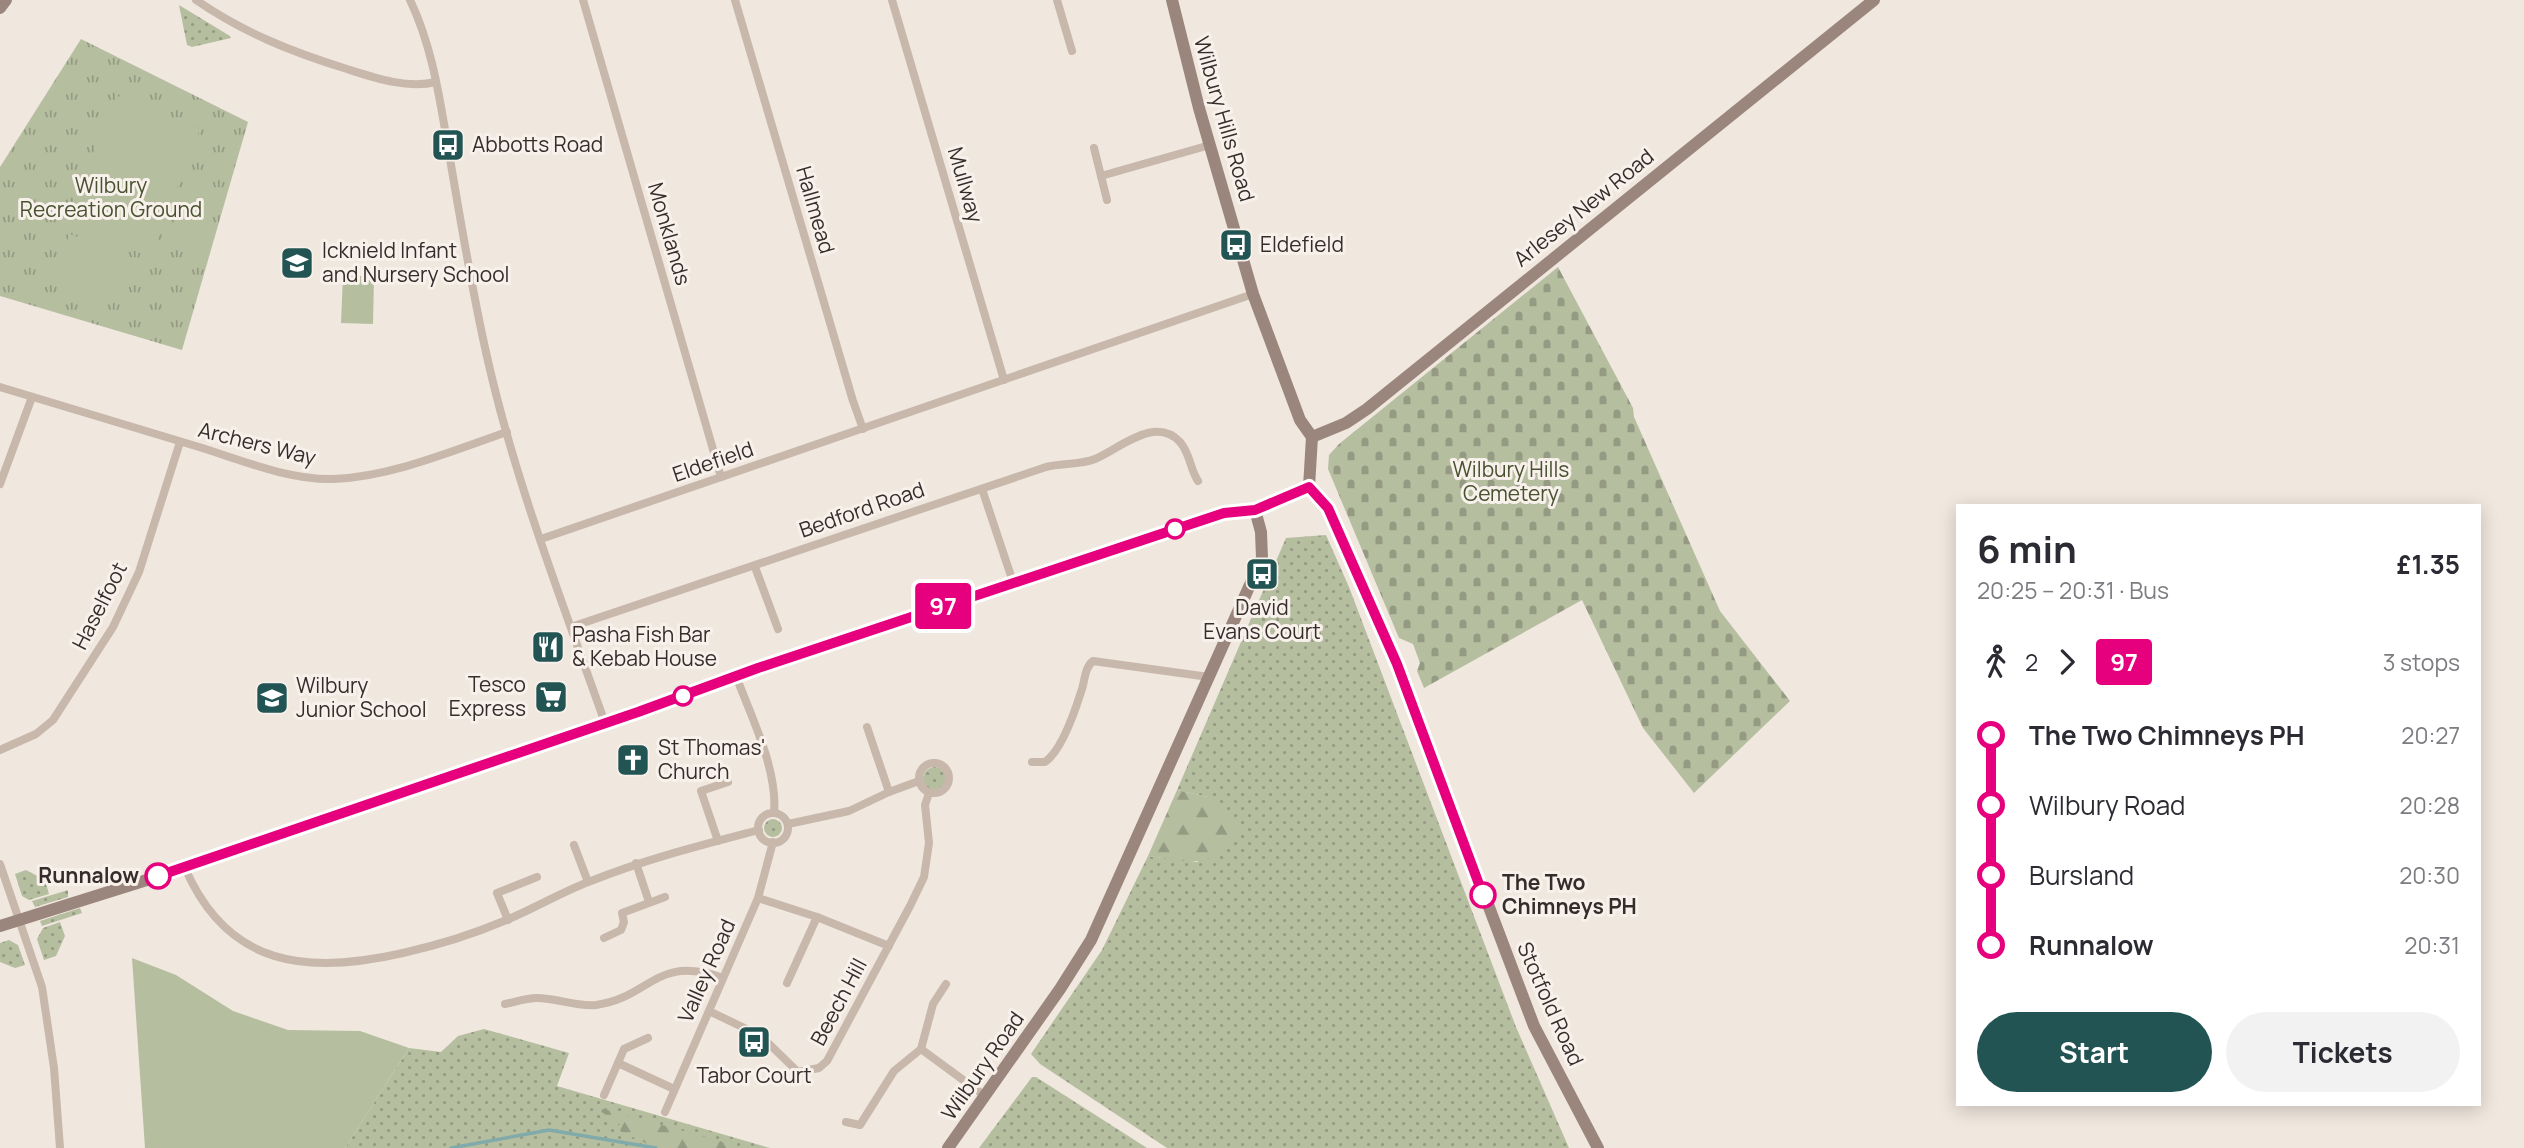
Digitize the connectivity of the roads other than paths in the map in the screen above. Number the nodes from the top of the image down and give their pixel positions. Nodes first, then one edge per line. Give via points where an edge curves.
1 (6, 0) edge
2 (196, 0) edge
3 (410, 0) edge
4 (583, 0) edge
5 (736, 0) edge
6 (891, 0) edge
7 (1057, 0) edge
8 (1172, 0) edge
9 (1874, 0) edge
10 (0, 8) edge
11 (1072, 51) dead end
12 (436, 82) junction
13 (1210, 145) junction
14 (1094, 148) dead end
15 (1101, 176) junction
16 (1107, 200) dead end
17 (1253, 294) junction
18 (1004, 380) junction
19 (0, 387) edge
20 (32, 397) junction
21 (863, 429) junction
22 (507, 432) junction
23 (1312, 437) junction
24 (180, 442) junction
25 (721, 478) junction
26 (1198, 481) dead end
27 (0, 484) edge
28 (1309, 487) junction
29 (982, 489) junction
30 (1255, 510) junction
31 (541, 539) junction
32 (754, 567) junction
33 (1013, 582) junction
34 (571, 627) junction
35 (778, 629) dead end
36 (736, 676) junction
37 (1209, 677) junction
38 (606, 723) junction
39 (867, 727) dead end
40 (0, 750) edge
41 (1032, 762) dead end
42 (919, 781) junction
43 (728, 782) dead end
44 (890, 792) junction
45 (929, 793) junction
46 (774, 813) junction
47 (788, 824) junction
48 (759, 830) junction
49 (718, 841) junction
50 (773, 842) junction
51 (574, 845) dead end
52 (636, 863) junction
53 (0, 864) edge
54 (185, 868) junction
55 (537, 877) dead end
56 (587, 882) junction
57 (665, 897) dead end
58 (758, 898) junction
59 (649, 902) junction
60 (817, 917) junction
61 (19, 920) junction
62 (508, 920) junction
63 (0, 926) edge
64 (604, 938) dead end
65 (889, 946) junction
66 (723, 978) junction
67 (787, 983) dead end
68 (946, 984) dead end
69 (505, 1004) dead end
70 (709, 1011) junction
71 (648, 1038) dead end
72 (921, 1049) junction
73 (618, 1063) junction
74 (674, 1089) junction
75 (604, 1095) dead end
76 (985, 1096) junction
77 (664, 1111) dead end
78 (846, 1122) dead end
79 (60, 1148) edge
80 (948, 1148) edge
81 (1598, 1148) edge

1 - 10 street
2 - 12 street via 239,27 295,53 389,81
3 - 12 street
4 - 25 street, Monklands
5 - 21 street, Hallmead
6 - 18 street, Mullway
7 - 11 street
8 - 13 street, Wilbury Hills Road
9 - 23 street, Arlesey New Road via 1367,409
12 - 22 street via 471,283
13 - 15 street
13 - 17 street, Wilbury Hills Road
14 - 15 street
15 - 16 street
17 - 18 street, Eldefield
17 - 23 street, Wilbury Hills Road via 1300,420
18 - 21 street, Eldefield
19 - 20 street, Archers Way
20 - 24 street, Archers Way
20 - 27 street
21 - 25 street, Eldefield
22 - 24 street, Archers Way via 387,471 330,479 261,467
22 - 31 street
23 - 28 street
24 - 40 street, Haselfoot via 139,572 113,627 53,720 36,734
25 - 31 street, Eldefield
26 - 29 street, Bedford Road via 1180,442 1154,432 1094,459 1046,467
28 - 30 street
28 - 81 street, Stotfold Road via 1328,508 1397,664 1534,1026
29 - 32 street, Bedford Road
29 - 33 street
30 - 33 street via 1224,513
30 - 37 street, Wilbury Road via 1262,558
31 - 34 street
32 - 34 street, Bedford Road
32 - 35 street
33 - 36 street
34 - 38 street
36 - 38 street
36 - 46 street via 772,779
37 - 41 street via 1093,661 1054,753 1045,762
37 - 76 street, Wilbury Road via 1091,940
38 - 54 street
39 - 44 street
42 - 44 street
42 - 45 street
42 - 45 street via 920,771 928,764 945,767 947,787
43 - 49 street via 701,792
44 - 47 street via 849,811
45 - 65 street, Beech Hill via 925,805 927,865
46 - 47 street
46 - 48 street via 762,818
47 - 50 street via 785,837
48 - 49 street
48 - 50 street via 764,839
49 - 52 street
50 - 58 street, Valley Road
51 - 56 street
52 - 56 street
52 - 59 street
53 - 61 street
54 - 61 street
54 - 62 street via 196,894 229,932 273,955 302,963 359,962 458,940
55 - 62 street via 497,893
56 - 62 street
57 - 59 street
58 - 60 street, Beech Hill
58 - 66 street, Valley Road
59 - 64 street via 622,913 621,930
60 - 65 street, Beech Hill
60 - 67 street
61 - 63 street
61 - 79 street via 48,1014
65 - 70 street, Beech Hill via 819,1068 798,1072 761,1036
66 - 69 street via 704,971 675,970 603,1003 538,998
66 - 70 street, Valley Road
68 - 72 street via 933,1004
70 - 74 street, Valley Road
71 - 73 street via 624,1049
72 - 76 street
72 - 78 street via 894,1071 860,1125
73 - 74 street
73 - 75 street
74 - 77 street, Valley Road
76 - 80 street, Wilbury Road

